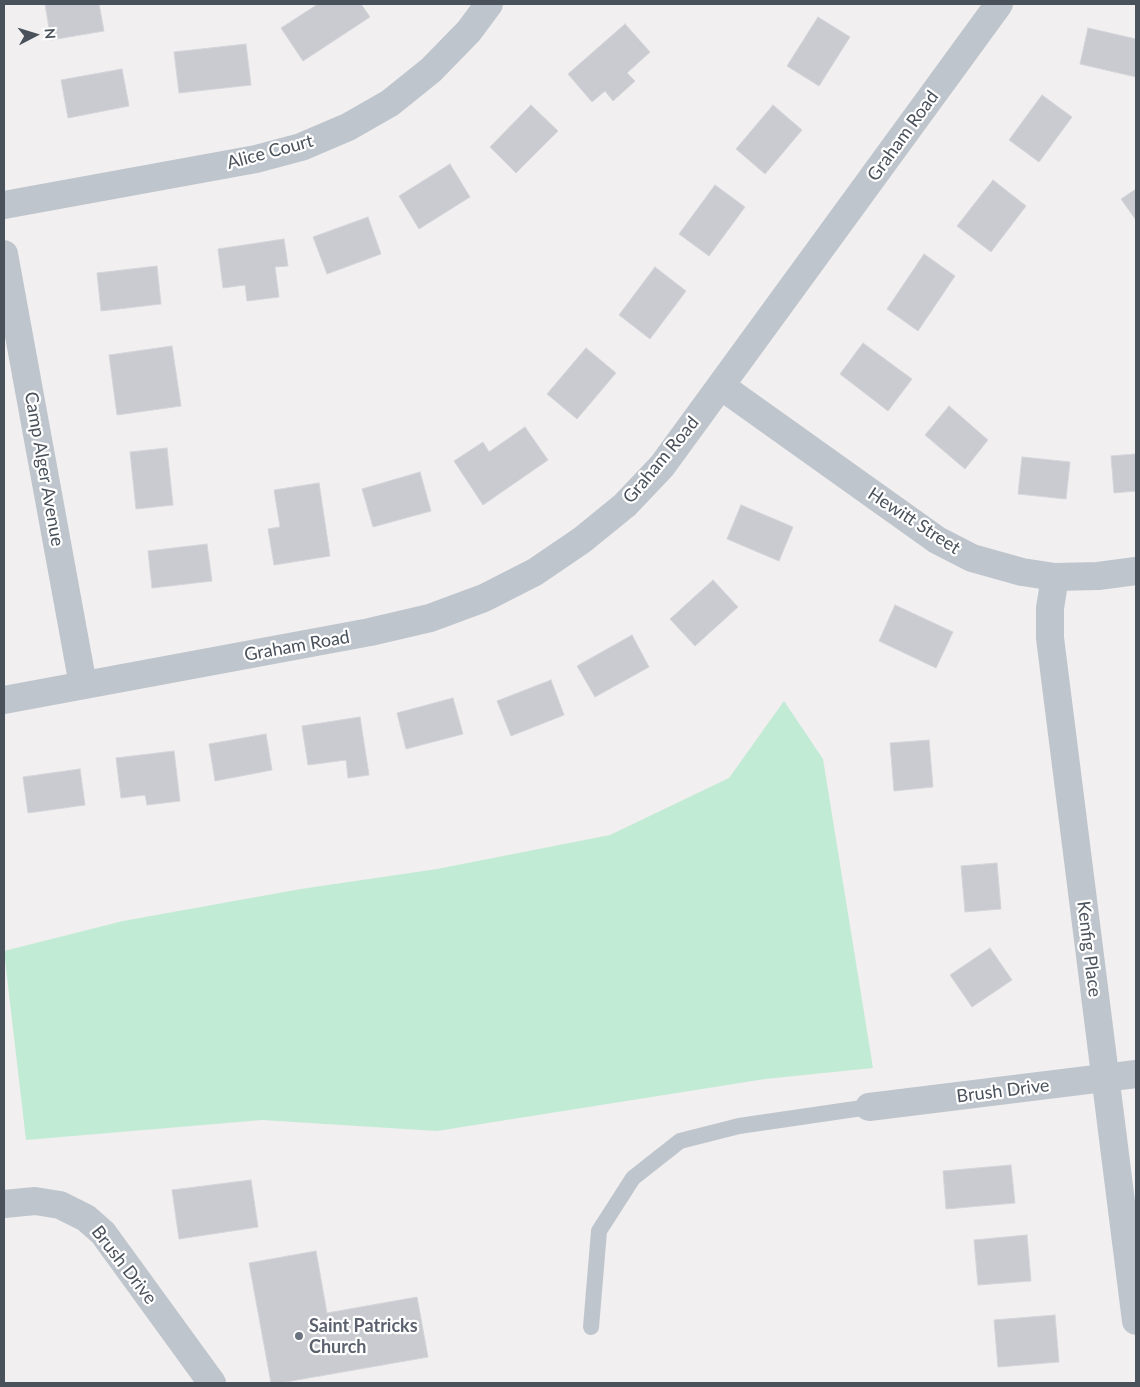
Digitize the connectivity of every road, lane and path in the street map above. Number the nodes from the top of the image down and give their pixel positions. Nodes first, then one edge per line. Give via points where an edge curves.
1 (489, 4) edge
2 (999, 4) edge
3 (4, 206) edge
4 (4, 254) edge
5 (721, 386) junction
6 (1136, 571) edge
7 (1055, 577) junction
8 (84, 685) junction
9 (4, 700) edge
10 (1136, 1074) edge
11 (1105, 1078) junction
12 (869, 1107) joint
13 (4, 1204) edge
14 (1136, 1321) edge
15 (591, 1327) dead end
16 (212, 1383) edge

1 - 3 street, Alice Court via 469,31 431,70 390,103 348,127 301,147 256,159
2 - 5 street, Graham Road
4 - 8 street, Camp Alger Avenue
5 - 7 street, Hewitt Street via 936,540 972,558
5 - 8 street, Graham Road via 662,466 625,504 582,540 535,572 484,598 430,618 370,632
6 - 7 street, Hewitt Street
7 - 11 street, Kenfig Place via 1050,638
8 - 9 street, Graham Road
10 - 11 street, Brush Drive
11 - 12 street, Brush Drive
11 - 14 street, Kenfig Place
12 - 15 lane via 739,1126 680,1141 633,1178 600,1231
13 - 16 street, Brush Drive via 35,1201 60,1205 86,1218 103,1233

